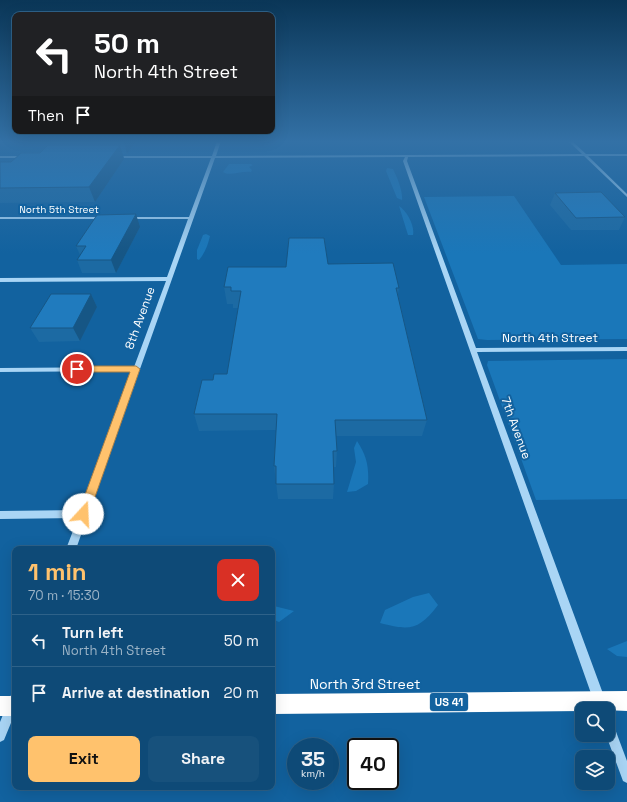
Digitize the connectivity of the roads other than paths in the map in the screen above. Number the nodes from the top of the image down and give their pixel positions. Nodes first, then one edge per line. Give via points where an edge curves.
1 (205, 178) edge
2 (411, 178) edge
3 (609, 178) edge
4 (626, 195) edge
5 (0, 218) edge
6 (105, 218) edge
7 (121, 218) edge
8 (191, 218) junction
9 (168, 279) junction
10 (0, 280) edge
11 (627, 349) edge
12 (473, 350) junction
13 (136, 369) junction
14 (0, 370) edge
15 (83, 514) junction
16 (0, 515) edge
17 (72, 546) edge
18 (627, 701) edge
19 (600, 702) edge
20 (615, 703) edge
21 (11, 704) edge
22 (275, 704) edge
23 (575, 705) edge
24 (0, 736) edge
25 (614, 742) edge
26 (627, 777) edge

1 - 8 street, 8th Avenue
2 - 12 street, 7th Avenue
3 - 4 street
5 - 6 street, North 5th Street
7 - 8 street
8 - 9 street, 8th Avenue
9 - 10 street
9 - 13 street, 8th Avenue
11 - 12 street, North 4th Street
12 - 19 street, 7th Avenue
13 - 14 street
13 - 15 street, 8th Avenue
15 - 16 street
15 - 17 street, 8th Avenue
18 - 20 highway, North 3rd Street / US 41
21 - 24 street
22 - 23 highway, North 3rd Street / US 41
25 - 26 street

